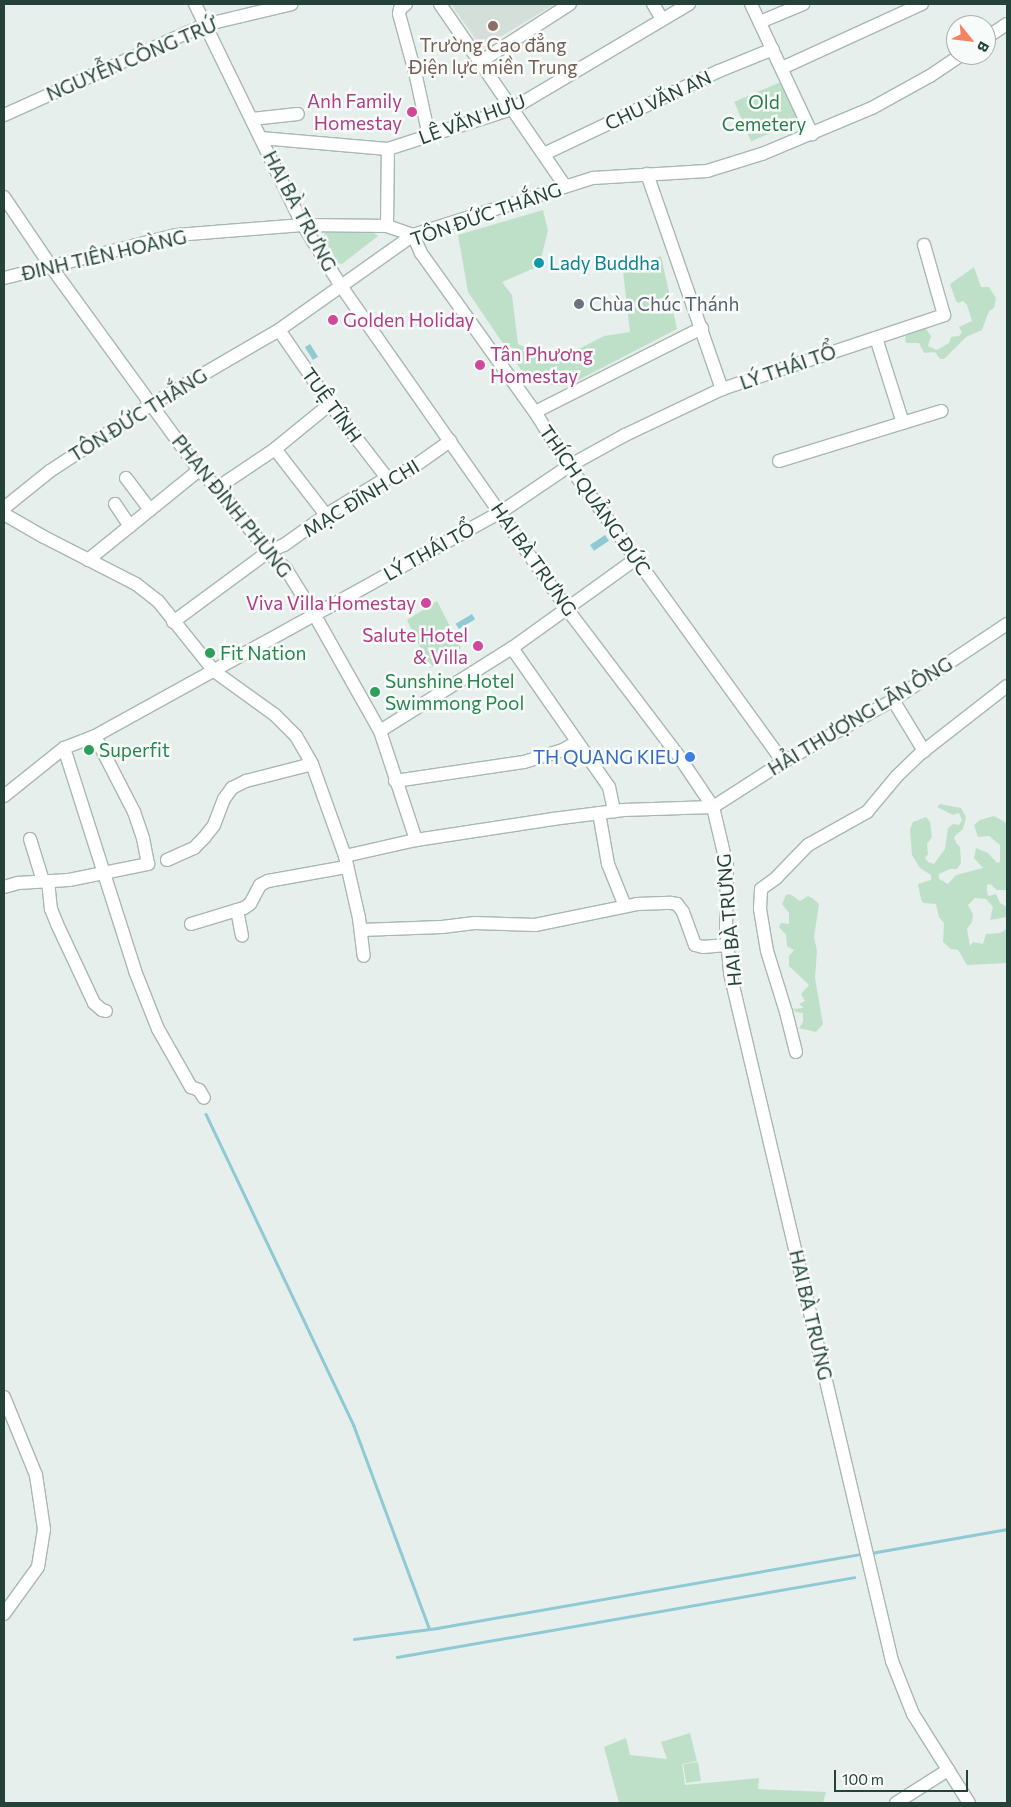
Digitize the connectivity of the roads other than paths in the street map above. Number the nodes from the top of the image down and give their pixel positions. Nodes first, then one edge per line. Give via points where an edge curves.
1 (195, 4) edge
2 (292, 4) edge
3 (406, 4) edge
4 (440, 4) edge
5 (570, 4) edge
6 (653, 4) edge
7 (688, 4) edge
8 (751, 4) edge
9 (803, 4) edge
10 (922, 4) edge
11 (662, 19) junction
12 (760, 22) junction
13 (1007, 24) edge
14 (204, 25) junction
15 (996, 31) edge
16 (773, 50) junction
17 (480, 62) junction
18 (946, 64) edge
19 (782, 68) junction
20 (512, 109) junction
21 (298, 114) dead end
22 (4, 115) edge
23 (252, 120) junction
24 (812, 134) junction
25 (429, 136) junction
26 (261, 138) junction
27 (388, 149) junction
28 (544, 154) junction
29 (647, 174) junction
30 (564, 186) junction
31 (4, 197) edge
32 (303, 225) junction
33 (387, 226) junction
34 (413, 235) junction
35 (924, 245) dead end
36 (52, 268) junction
37 (4, 278) edge
38 (341, 286) junction
39 (702, 328) junction
40 (279, 330) junction
41 (876, 338) junction
42 (722, 390) junction
43 (152, 404) junction
44 (330, 404) junction
45 (942, 411) dead end
46 (534, 412) junction
47 (903, 423) junction
48 (450, 442) junction
49 (275, 449) junction
50 (779, 461) dead end
51 (569, 466) junction
52 (199, 470) junction
53 (126, 478) dead end
54 (387, 478) junction
55 (217, 488) junction
56 (115, 504) dead end
57 (4, 508) edge
58 (150, 510) junction
59 (501, 512) junction
60 (4, 514) edge
61 (326, 515) junction
62 (130, 526) junction
63 (284, 545) junction
64 (268, 552) junction
65 (636, 559) junction
66 (88, 560) junction
67 (286, 569) junction
68 (567, 608) junction
69 (314, 614) junction
70 (173, 622) junction
71 (1006, 626) edge
72 (512, 648) junction
73 (214, 671) junction
74 (1007, 686) edge
75 (893, 700) junction
76 (380, 730) junction
77 (95, 736) junction
78 (577, 742) junction
79 (64, 748) junction
80 (924, 751) junction
81 (783, 762) junction
82 (312, 764) junction
83 (395, 781) junction
84 (4, 796) edge
85 (713, 807) junction
86 (614, 811) junction
87 (599, 813) junction
88 (30, 839) dead end
89 (416, 840) junction
90 (167, 860) dead end
91 (346, 862) junction
92 (103, 873) junction
93 (45, 881) junction
94 (4, 887) edge
95 (625, 906) junction
96 (237, 910) junction
97 (191, 924) dead end
98 (361, 930) junction
99 (242, 936) dead end
100 (727, 945) junction
101 (364, 956) dead end
102 (106, 1011) dead end
103 (796, 1052) dead end
104 (204, 1098) dead end
105 (4, 1397) edge
106 (4, 1614) edge
107 (948, 1770) junction
108 (896, 1803) edge
109 (969, 1803) edge

1 - 14 street, HAI BÀ TRƯNG
2 - 14 street, NGUYỄN CÔNG TRỨ
3 - 25 street via 399,14
4 - 17 street
5 - 17 street
6 - 11 street
7 - 11 street, LÊ VĂN HƯU
8 - 12 street
9 - 12 street
10 - 19 street
11 - 20 street, LÊ VĂN HƯU
12 - 16 street
13 - 15 street
14 - 22 street, NGUYỄN CÔNG TRỨ
14 - 23 street, HAI BÀ TRƯNG
16 - 19 street
16 - 28 street, CHU VĂN AN via 718,71
17 - 20 street
18 - 24 street, TÔN ĐỨC THẮNG via 898,94
19 - 24 street
20 - 25 street, LÊ VĂN HƯU
20 - 28 street
21 - 23 street
23 - 26 street, HAI BÀ TRƯNG
24 - 29 street, TÔN ĐỨC THẮNG via 707,171
25 - 27 street, LÊ VĂN HƯU
26 - 27 street, LÊ VĂN HƯU
26 - 32 street, HAI BÀ TRƯNG
27 - 33 street
28 - 30 street
29 - 30 street, TÔN ĐỨC THẮNG via 593,178
29 - 39 street
30 - 34 street, TÔN ĐỨC THẮNG
31 - 36 street, PHAN ĐÌNH PHÙNG
32 - 33 street, ĐINH TIÊN HOÀNG
32 - 36 street, ĐINH TIÊN HOÀNG via 176,235
32 - 38 street, HAI BÀ TRƯNG
33 - 34 street, ĐINH TIÊN HOÀNG
34 - 38 street, TÔN ĐỨC THẮNG
34 - 46 street, THÍCH QUẢNG ĐỨC via 421,253
35 - 41 street, LÝ THÁI TỔ via 944,315
36 - 37 street, ĐINH TIÊN HOÀNG
36 - 43 street, PHAN ĐÌNH PHÙNG
38 - 40 street, TÔN ĐỨC THẮNG
38 - 48 street, HAI BÀ TRƯNG
39 - 42 street
39 - 46 street
40 - 43 street, TÔN ĐỨC THẮNG
40 - 44 street, TUỆ TĨNH
41 - 42 street, LÝ THÁI TỔ
41 - 47 street
42 - 51 street, LÝ THÁI TỔ via 625,435
43 - 52 street, PHAN ĐÌNH PHÙNG
43 - 57 street, TÔN ĐỨC THẮNG via 50,471
44 - 49 street
44 - 54 street, TUỆ TĨNH
45 - 47 street
46 - 51 street, THÍCH QUẢNG ĐỨC
47 - 50 street
48 - 54 street, MẠC ĐĨNH CHI via 412,468
48 - 59 street, HAI BÀ TRƯNG
49 - 55 street
49 - 61 street
51 - 59 street, LÝ THÁI TỔ
51 - 65 street, THÍCH QUẢNG ĐỨC
52 - 55 street, PHAN ĐÌNH PHÙNG
52 - 58 street
53 - 58 street
54 - 61 street, MẠC ĐĨNH CHI
55 - 64 street, PHAN ĐÌNH PHÙNG
56 - 62 street
58 - 62 street
59 - 68 street, HAI BÀ TRƯNG
59 - 69 street, LÝ THÁI TỔ
60 - 66 street
61 - 63 street, MẠC ĐĨNH CHI
62 - 66 street
63 - 64 street, MẠC ĐĨNH CHI
63 - 67 street
64 - 67 street, PHAN ĐÌNH PHÙNG
64 - 70 street, MẠC ĐĨNH CHI
65 - 68 street
65 - 81 street, THÍCH QUẢNG ĐỨC
66 - 70 street via 136,584 158,601
67 - 69 street, PHAN ĐÌNH PHÙNG
68 - 72 street
68 - 85 street, HAI BÀ TRƯNG
69 - 73 street, LÝ THÁI TỔ
69 - 76 street, PHAN ĐÌNH PHÙNG
70 - 73 street
71 - 75 street, HẢI THƯỢNG LÃN ÔNG
72 - 76 street
72 - 78 street
73 - 77 street, LÝ THÁI TỔ
73 - 82 street via 275,715 296,736
74 - 80 street
75 - 80 street
75 - 81 street, HẢI THƯỢNG LÃN ÔNG
76 - 83 street, PHAN ĐÌNH PHÙNG
77 - 79 street, LÝ THÁI TỔ
77 - 92 street via 134,812 148,864
78 - 83 street via 561,751 524,762
78 - 86 street via 609,787
79 - 84 street, LÝ THÁI TỔ
79 - 92 street
80 - 103 street via 897,776 867,812 808,845 761,889 760,909 767,951
81 - 85 street, HẢI THƯỢNG LÃN ÔNG
82 - 90 street via 246,781 232,788 204,838 194,848
82 - 91 street
83 - 89 street, PHAN ĐÌNH PHÙNG
85 - 86 street
85 - 100 street, HAI BÀ TRƯNG via 726,866
86 - 87 street
87 - 89 street
87 - 95 street via 608,864
88 - 93 street
89 - 91 street
91 - 96 street via 268,881 260,885 250,904
91 - 98 street
92 - 93 street
92 - 104 street via 158,1029 192,1086 200,1090
93 - 94 street
93 - 102 street via 57,924 94,1003
95 - 98 street via 535,925 475,923
95 - 100 street via 676,904 683,912 695,945
96 - 97 street
96 - 99 street
98 - 101 street
100 - 107 street, HAI BÀ TRƯNG via 730,973 892,1661 913,1714
105 - 106 street via 36,1475 44,1528 38,1567
107 - 108 street
107 - 109 street, HAI BÀ TRƯNG

